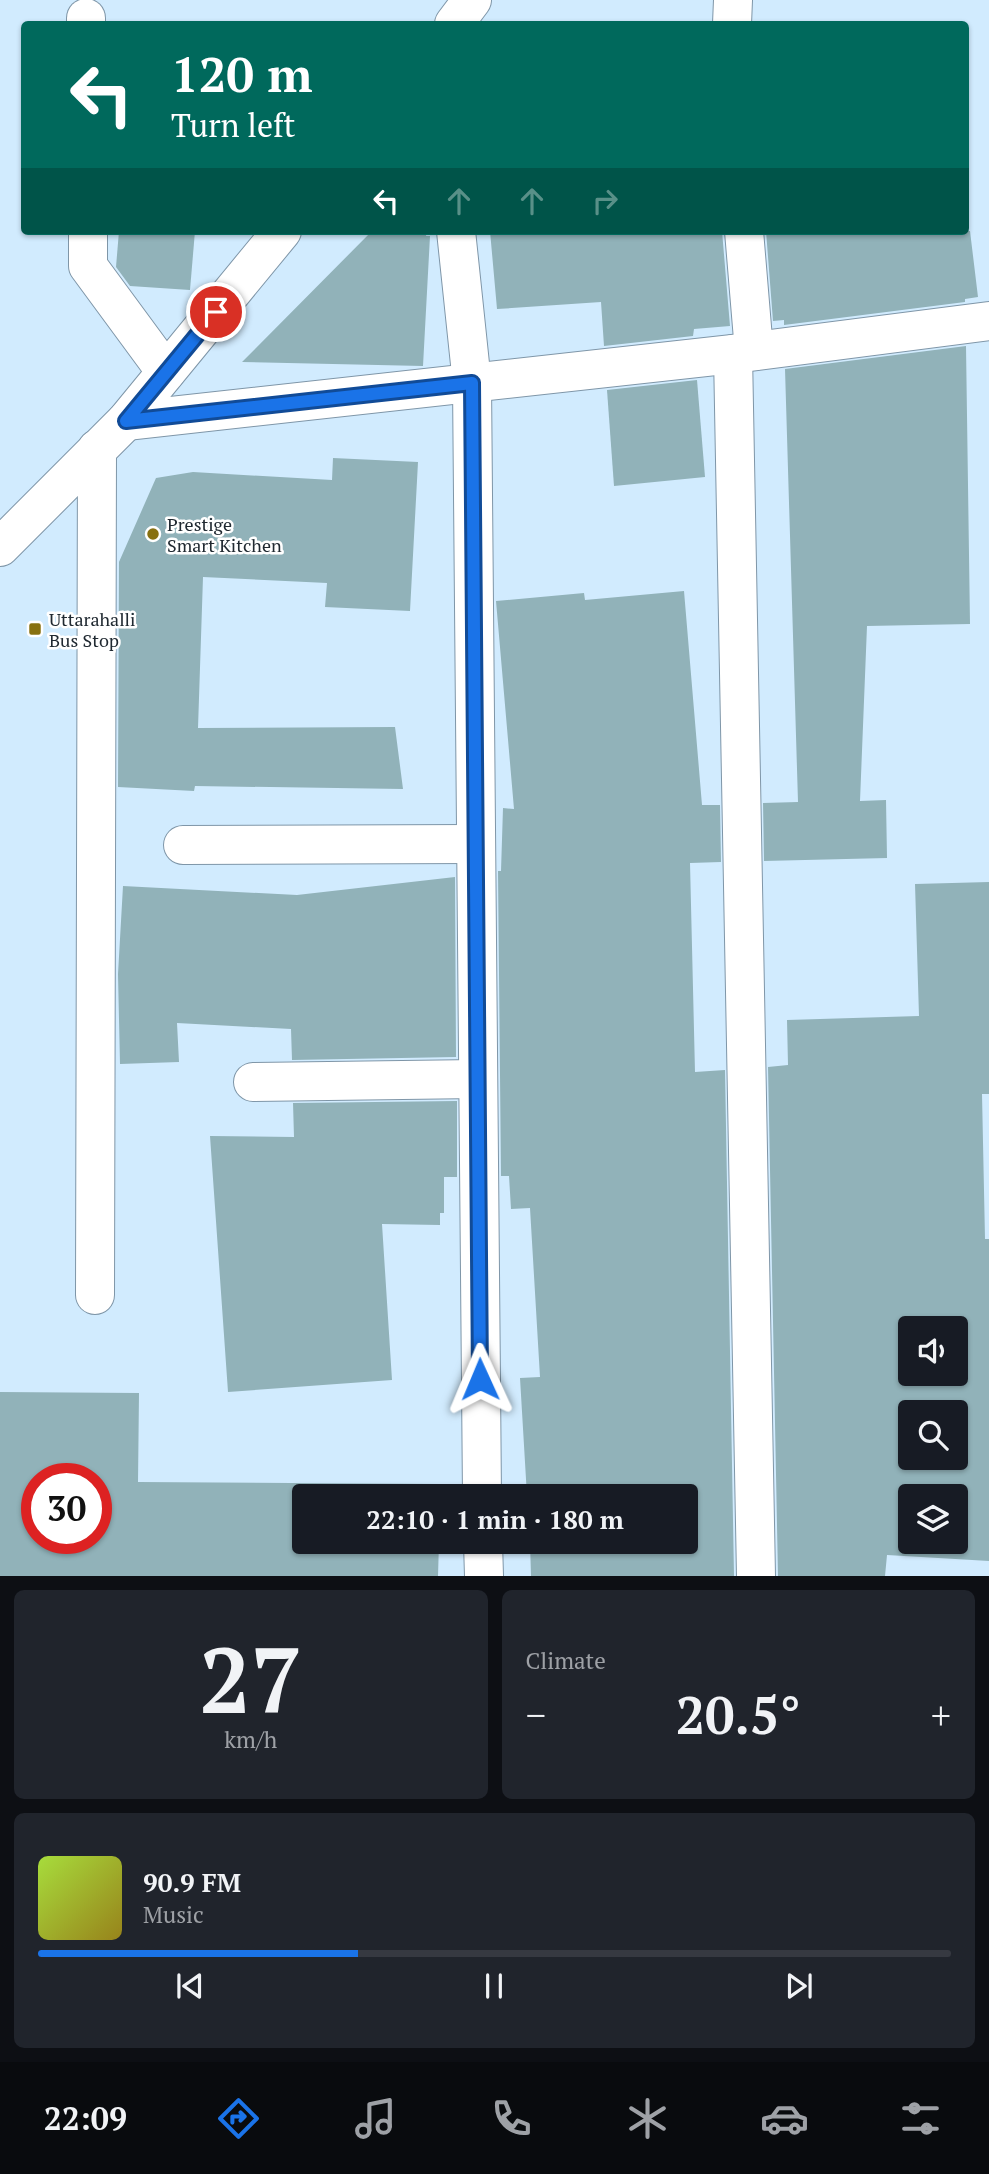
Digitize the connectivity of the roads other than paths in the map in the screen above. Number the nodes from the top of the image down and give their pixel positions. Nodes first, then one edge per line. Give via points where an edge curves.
1 (472, 0) edge
2 (733, 0) edge
3 (456, 21) edge
4 (732, 21) edge
5 (88, 235) edge
6 (279, 235) edge
7 (456, 235) edge
8 (744, 235) edge
9 (989, 321) edge
10 (743, 352) junction
11 (166, 372) junction
12 (472, 383) junction
13 (126, 421) junction
14 (97, 449) junction
15 (0, 547) edge
16 (183, 845) dead end
17 (475, 845) junction
18 (477, 1079) junction
19 (253, 1082) dead end
20 (95, 1295) dead end
21 (482, 1484) edge
22 (483, 1554) edge
23 (484, 1576) edge
24 (756, 1576) edge

1 - 3 street
2 - 4 street
5 - 11 street via 88,266
6 - 11 street
7 - 12 street
8 - 10 street
9 - 10 street
10 - 12 street
10 - 24 street
11 - 13 street
12 - 13 street
12 - 17 street
13 - 14 street
14 - 15 street
14 - 20 street
16 - 17 street
17 - 18 street
18 - 19 street
18 - 21 street
22 - 23 street

